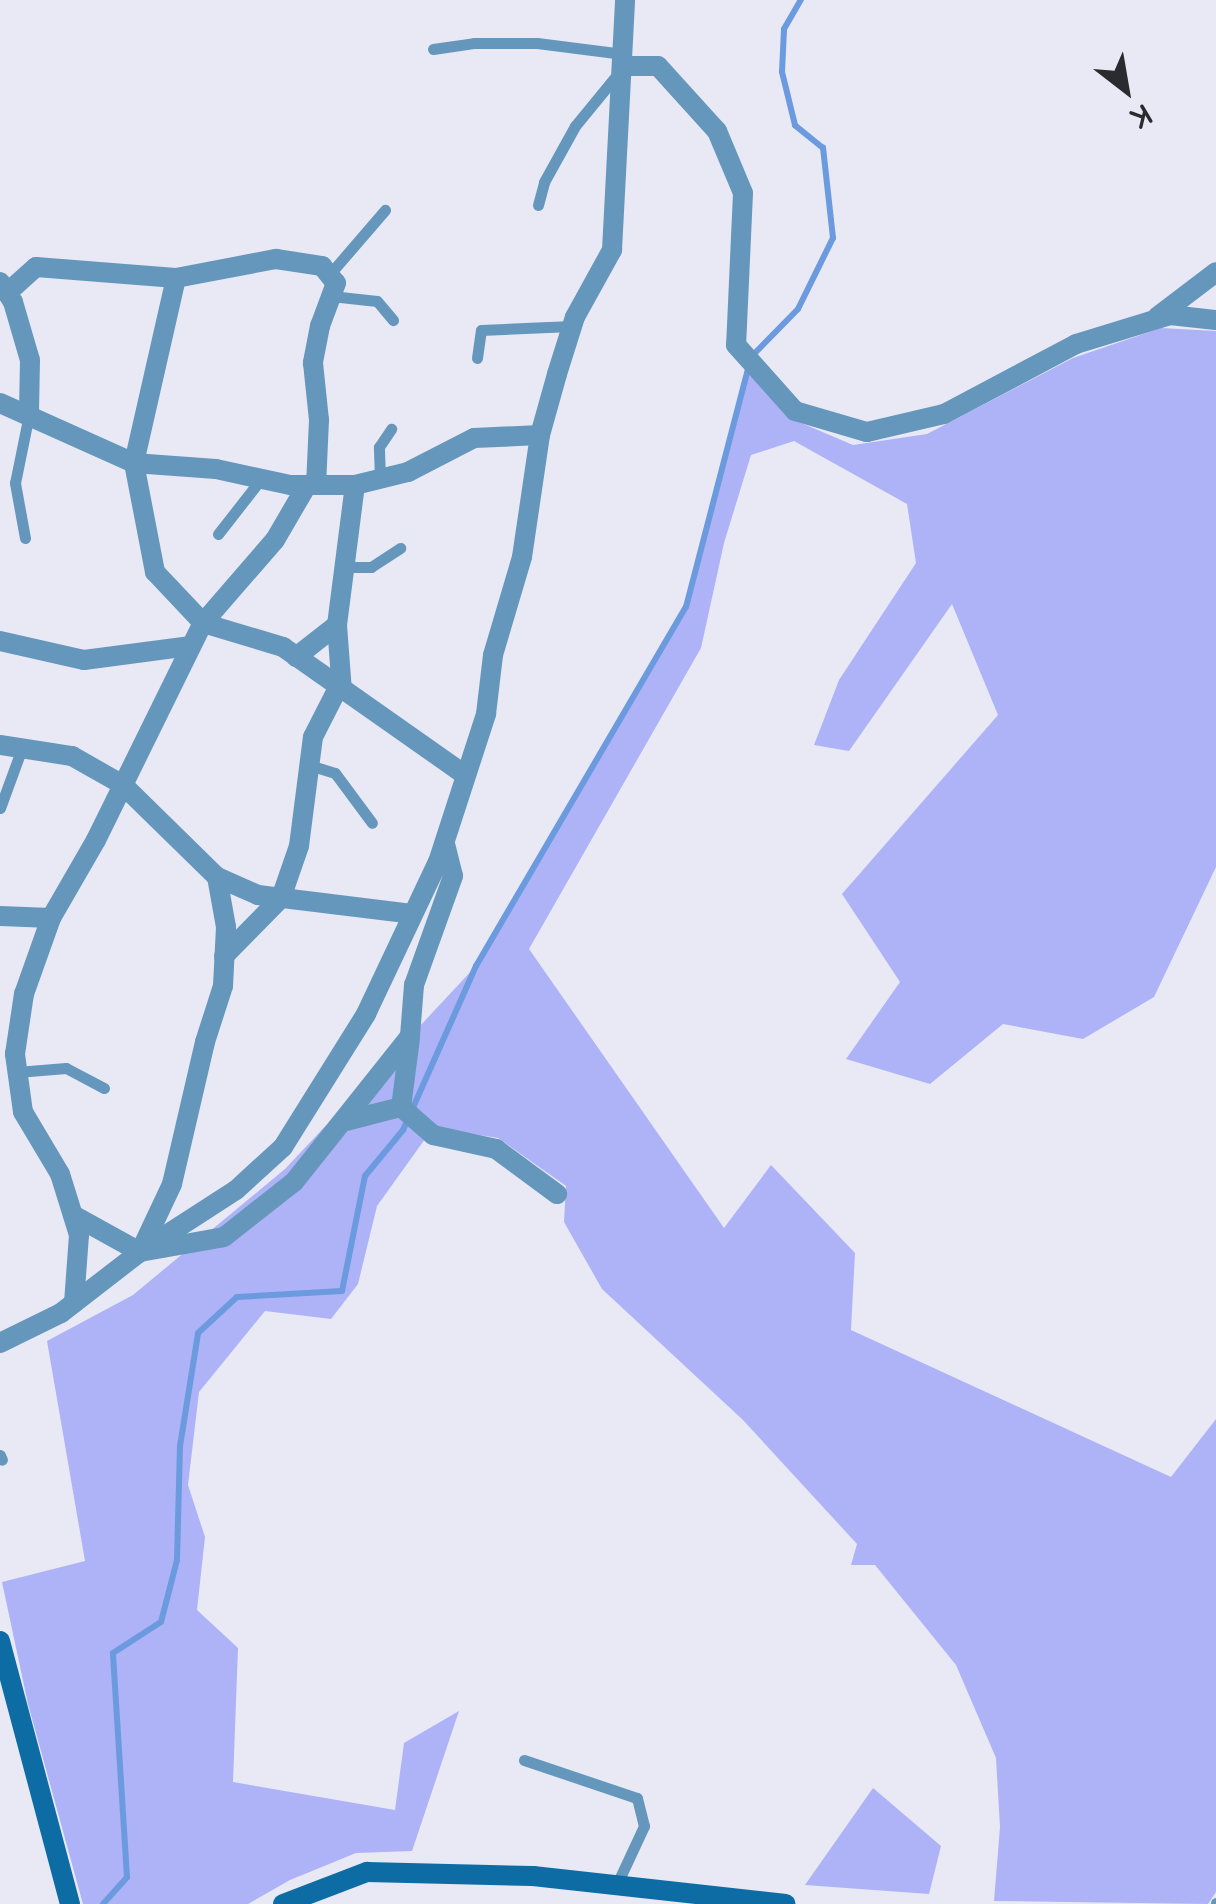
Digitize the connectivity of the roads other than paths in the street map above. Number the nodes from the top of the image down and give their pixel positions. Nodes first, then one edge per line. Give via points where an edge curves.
1 (624, 0) edge
2 (433, 48) dead end
3 (623, 60) junction
4 (538, 204) dead end
5 (386, 210) dead end
6 (1216, 272) edge
7 (176, 278) junction
8 (330, 285) junction
9 (3, 287) edge
10 (393, 320) dead end
11 (1216, 320) edge
12 (1152, 321) junction
13 (572, 326) junction
14 (477, 358) dead end
15 (0, 403) edge
16 (29, 414) junction
17 (391, 429) dead end
18 (540, 435) junction
19 (134, 463) junction
20 (261, 479) junction
21 (380, 479) junction
22 (312, 485) junction
23 (355, 485) junction
24 (218, 534) dead end
25 (25, 538) dead end
26 (400, 548) dead end
27 (344, 567) junction
28 (203, 623) junction
29 (338, 625) junction
30 (0, 641) edge
31 (191, 646) junction
32 (296, 657) junction
33 (340, 689) junction
34 (0, 745) edge
35 (22, 748) junction
36 (310, 765) junction
37 (465, 775) junction
38 (124, 784) junction
39 (0, 808) edge
40 (372, 823) dead end
41 (444, 840) junction
42 (217, 877) junction
43 (281, 898) junction
44 (412, 914) junction
45 (0, 916) edge
46 (51, 918) junction
47 (224, 956) junction
48 (410, 1036) junction
49 (18, 1072) junction
50 (104, 1088) dead end
51 (401, 1107) junction
52 (346, 1121) junction
53 (556, 1194) dead end
54 (73, 1215) junction
55 (140, 1252) junction
56 (74, 1302) junction
57 (0, 1343) edge
58 (0, 1641) edge
59 (524, 1760) dead end
60 (616, 1886) junction
61 (739, 1902) edge
62 (70, 1904) edge
63 (283, 1904) edge
64 (786, 1904) edge

1 - 3 street
2 - 3 lane via 536,43
3 - 4 lane via 576,126
3 - 12 street via 658,66 716,130 742,193 736,345 796,412 866,432 944,414 1076,344
3 - 13 street via 612,250
5 - 8 lane
6 - 12 street
7 - 8 street via 276,258 322,266
7 - 9 street via 36,267
7 - 19 street
8 - 10 lane via 377,301
8 - 22 street via 314,363 319,420
9 - 16 street via 30,360
11 - 12 street via 1170,315
13 - 14 lane via 481,330
13 - 18 street
15 - 16 street
16 - 19 street
16 - 25 lane via 16,483
17 - 21 lane via 378,447
18 - 21 street via 474,438
18 - 37 street via 522,557
19 - 20 street
19 - 28 street via 154,572
20 - 22 street
20 - 24 lane
21 - 23 street
22 - 23 street
22 - 28 street via 275,540
23 - 27 street
26 - 27 lane via 371,566
27 - 29 street
28 - 31 street
28 - 32 street
29 - 32 street
29 - 33 street
30 - 31 street via 84,660
31 - 38 street
32 - 33 street
33 - 36 street via 313,736
33 - 37 street
34 - 35 street
35 - 38 street via 72,756
35 - 39 lane
36 - 40 lane via 335,772
36 - 43 street via 299,846
37 - 41 street
38 - 42 street
38 - 46 street
41 - 44 street
41 - 48 street via 453,876 414,985
42 - 43 street
42 - 47 street
43 - 44 street
43 - 47 street
44 - 55 street via 366,1014 283,1146 236,1190
45 - 46 street
46 - 49 street via 24,994
47 - 55 street via 224,986 172,1184
48 - 51 street
48 - 52 street
49 - 50 lane via 66,1068
49 - 54 street via 23,1112 60,1174
51 - 52 street
51 - 53 street via 433,1136 496,1149
52 - 55 street via 294,1182 224,1238
54 - 55 street
54 - 56 street via 79,1234
55 - 56 street
56 - 57 street
58 - 62 street
59 - 60 lane via 637,1798 644,1826
60 - 61 street
60 - 63 street via 533,1876 368,1872
61 - 64 street

